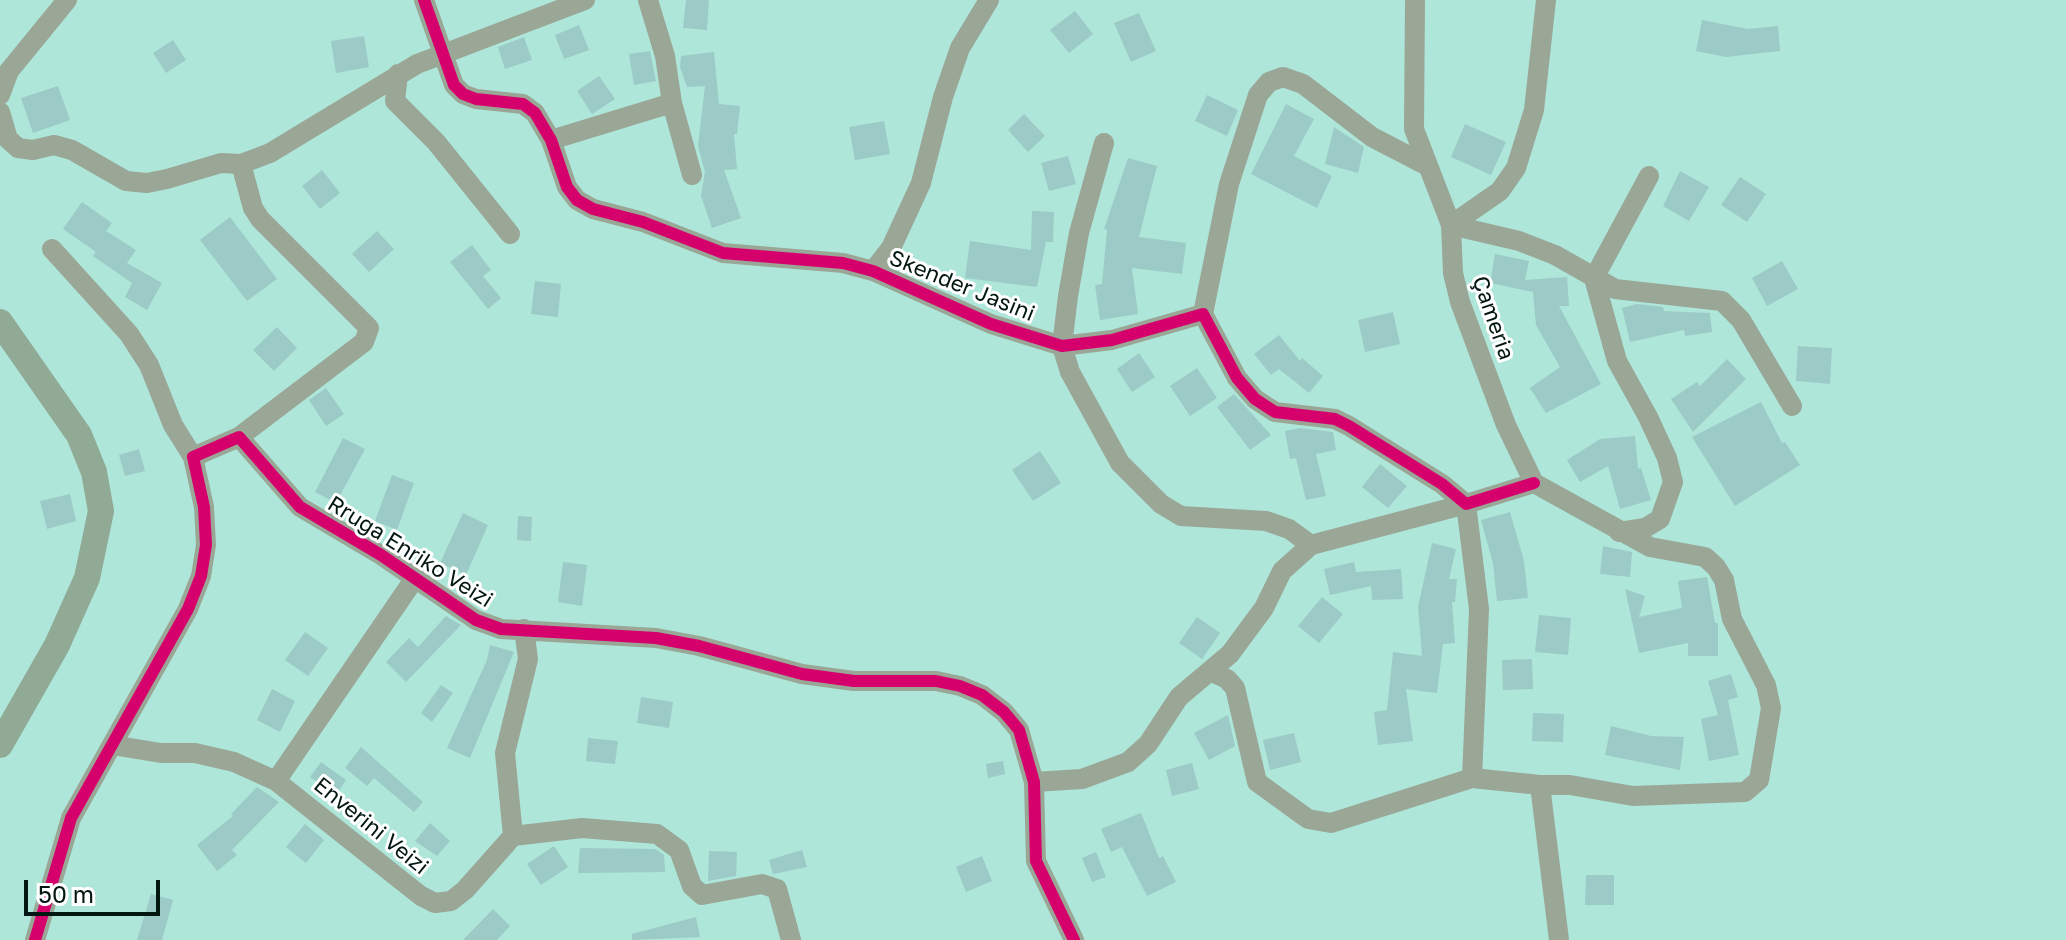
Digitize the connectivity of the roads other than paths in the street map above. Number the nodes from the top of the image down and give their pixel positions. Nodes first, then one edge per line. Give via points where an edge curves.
1 (67, 0) edge
2 (424, 0) edge
3 (585, 0) edge
4 (648, 0) edge
5 (989, 0) edge
6 (1415, 0) edge
7 (1546, 0) edge
8 (442, 56) junction
9 (398, 74) junction
10 (375, 86) junction
11 (0, 95) edge
12 (395, 101) junction
13 (672, 103) junction
14 (0, 112) edge
15 (551, 140) junction
16 (1104, 143) dead end
17 (241, 164) junction
18 (1426, 165) junction
19 (692, 175) dead end
20 (1649, 176) dead end
21 (1451, 225) junction
22 (510, 234) dead end
23 (52, 249) dead end
24 (873, 271) junction
25 (1594, 278) junction
26 (1203, 314) junction
27 (0, 322) edge
28 (1062, 346) junction
29 (1792, 406) dead end
30 (239, 437) junction
31 (193, 457) junction
32 (1534, 483) junction
33 (1466, 504) junction
34 (1619, 532) junction
35 (1311, 545) junction
36 (415, 578) junction
37 (524, 629) junction
38 (1212, 672) junction
39 (0, 745) edge
40 (112, 745) junction
41 (1472, 778) junction
42 (276, 781) junction
43 (1034, 782) junction
44 (1540, 785) junction
45 (513, 836) junction
46 (35, 940) edge
47 (791, 940) edge
48 (1074, 940) edge
49 (1559, 940) edge

1 - 11 street via 9,71
2 - 8 street, Skender Jasini
3 - 8 street
4 - 13 street
5 - 24 street via 960,48 921,183 891,248
6 - 18 street via 1412,109
7 - 21 street via 1534,110 1516,168 1500,191
8 - 9 street
8 - 15 street, Skender Jasini via 463,94 523,104
9 - 10 street
9 - 12 street
10 - 12 street
10 - 17 street via 325,122
12 - 22 street via 436,142
13 - 15 street
13 - 19 street
14 - 17 street via 8,139 18,148 54,145 72,150 126,181 147,183 221,163
15 - 24 street, Skender Jasini via 567,187 593,209 723,253 843,263
16 - 28 street via 1079,233
17 - 30 street via 260,219 369,328 364,342
18 - 21 street
18 - 26 street via 1372,137 1303,84 1283,77 1269,82 1258,95 1229,184
20 - 25 street
21 - 25 street via 1519,241
21 - 32 street, Çameria via 1460,302
23 - 31 street via 129,334
24 - 28 street, Skender Jasini via 991,324
25 - 29 street via 1631,293 1722,301 1741,320
25 - 34 street via 1613,350 1661,444 1673,482 1660,519 1645,528
26 - 28 street, Skender Jasini via 1112,340
26 - 33 street via 1237,378 1255,399 1275,412 1335,419
27 - 39 main road via 79,435 94,472 101,511 87,578 57,645
28 - 35 street via 1070,372 1120,463 1161,504 1181,516 1266,521
30 - 31 street
30 - 36 street, Rruga Enriko Veizi via 300,507
31 - 40 street via 204,507 201,576
32 - 33 street
32 - 34 street
33 - 35 street
33 - 41 street via 1479,609
34 - 44 street via 1650,547 1705,557 1724,580 1737,630 1770,696 1759,780 1745,792 1633,796
35 - 38 street via 1282,571 1264,608
36 - 37 street, Rruga Enriko Veizi via 476,620 501,629
36 - 42 street
37 - 43 street, Rruga Enriko Veizi via 656,638 802,674 854,681 960,686 982,695 1019,730
37 - 45 street via 528,659 505,753
38 - 41 street via 1235,688 1257,782 1308,819 1331,823
38 - 43 street via 1179,697 1148,744 1128,762 1082,779
40 - 42 street, Enverini Veizi via 195,753 234,762
40 - 46 street via 71,818
41 - 44 street
42 - 45 street, Enverini Veizi via 435,903 451,901 465,890
43 - 48 street, Rruga Enriko Veizi via 1036,861
44 - 49 street
45 - 47 street via 582,828 657,834 679,850 692,886 702,895 762,884 777,889

